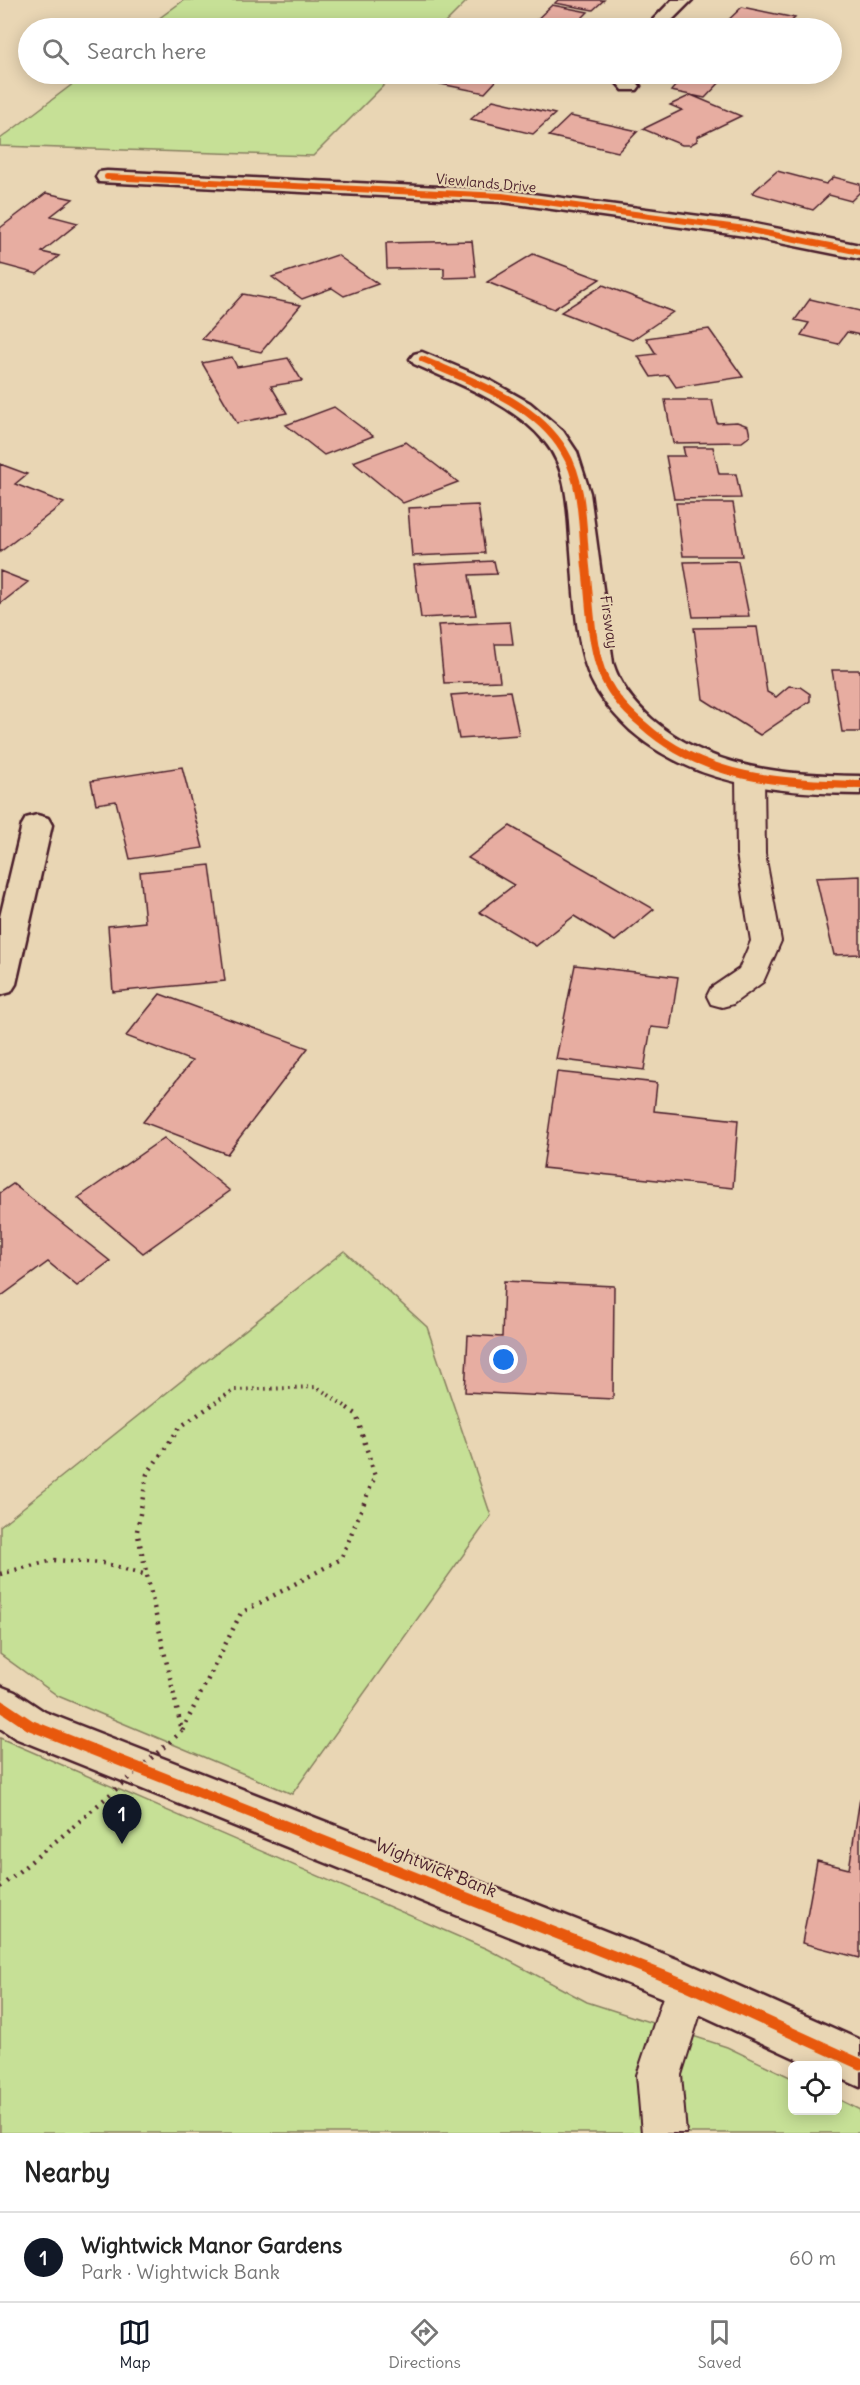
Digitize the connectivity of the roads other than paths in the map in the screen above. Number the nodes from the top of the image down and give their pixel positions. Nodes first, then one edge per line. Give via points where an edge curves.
1 (683, 0) edge
2 (664, 18) edge
3 (107, 177) dead end
4 (860, 252) edge
5 (422, 359) dead end
6 (750, 777) junction
7 (860, 785) edge
8 (37, 825) dead end
9 (0, 984) edge
10 (722, 996) dead end
11 (0, 1705) edge
12 (687, 1985) junction
13 (860, 2064) edge
14 (664, 2133) edge

1 - 2 street
3 - 4 street, Viewlands Drive via 502,196 745,229
5 - 6 street, Firsway via 497,395 544,425 565,452 576,489 599,664 616,700 648,733 690,759
6 - 7 street, Firsway via 802,785
6 - 10 lane via 751,854 766,940 752,975
8 - 9 street
11 - 12 street, Wightwick Bank via 30,1725
12 - 13 street, Wightwick Bank
12 - 14 lane via 659,2074

